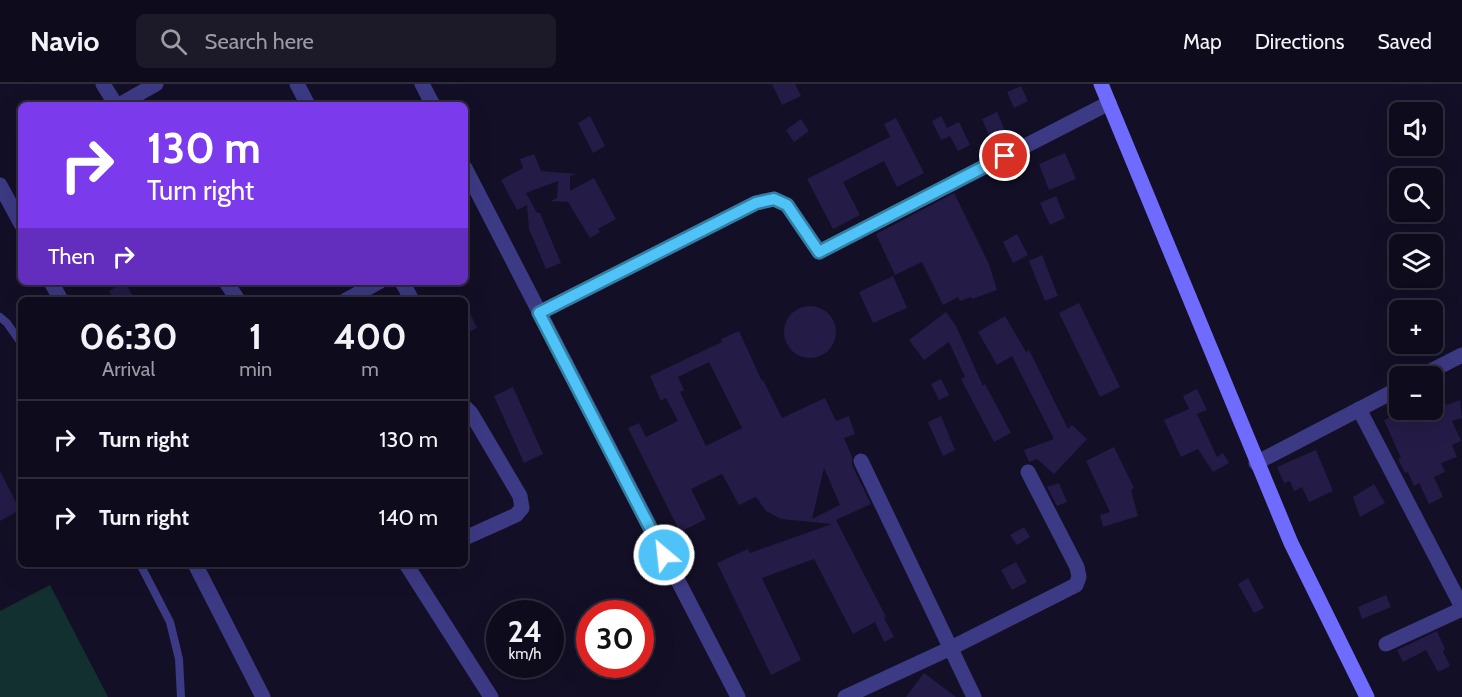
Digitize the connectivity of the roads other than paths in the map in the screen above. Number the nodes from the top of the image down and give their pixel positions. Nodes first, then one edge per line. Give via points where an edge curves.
1 (103, 84) edge
2 (156, 84) edge
3 (297, 84) edge
4 (422, 84) edge
5 (1101, 84) edge
6 (115, 102) edge
7 (123, 102) edge
8 (306, 102) edge
9 (431, 102) edge
10 (1109, 103) junction
11 (468, 174) edge
12 (0, 185) edge
13 (18, 218) edge
14 (374, 285) edge
15 (352, 297) edge
16 (539, 313) junction
17 (0, 316) edge
18 (18, 339) edge
19 (1460, 360) edge
20 (1443, 367) edge
21 (1389, 394) edge
22 (1359, 409) junction
23 (468, 410) edge
24 (861, 461) dead end
25 (1256, 463) junction
26 (1028, 472) dead end
27 (468, 537) edge
28 (142, 567) edge
29 (197, 567) edge
30 (408, 567) edge
31 (1462, 608) edge
32 (1386, 644) dead end
33 (951, 648) junction
34 (181, 697) edge
35 (263, 697) edge
36 (491, 697) edge
37 (738, 697) edge
38 (845, 697) edge
39 (974, 697) edge
40 (1367, 697) edge

1 - 6 street
2 - 7 street
3 - 8 street
4 - 9 street
5 - 10 street
10 - 16 street via 819,252 787,205 774,199 746,208
10 - 25 street
11 - 16 street
12 - 13 street
14 - 15 street
16 - 37 street
17 - 18 lane
19 - 20 street
21 - 22 street
22 - 25 street
22 - 31 street
23 - 27 street via 520,496 522,508 516,516
24 - 33 street
25 - 40 street
26 - 33 street via 1077,567 1076,585
28 - 34 lane via 170,622 179,659
29 - 35 street
30 - 36 street
31 - 32 street
33 - 38 street
33 - 39 street

